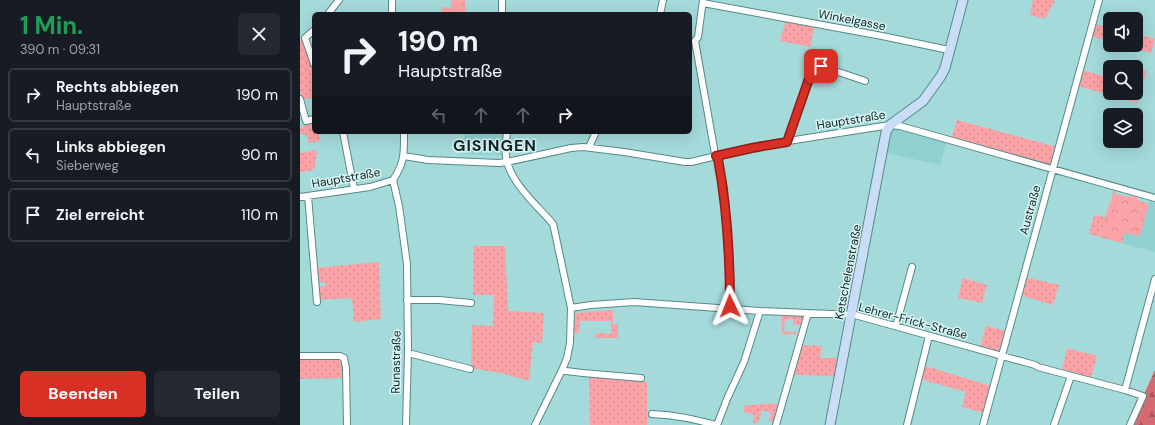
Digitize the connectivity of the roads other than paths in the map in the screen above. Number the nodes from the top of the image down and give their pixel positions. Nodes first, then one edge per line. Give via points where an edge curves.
1 (339, 0) edge
2 (392, 0) edge
3 (502, 0) edge
4 (663, 0) edge
5 (963, 0) edge
6 (1099, 0) edge
7 (703, 1) edge
8 (330, 12) edge
9 (392, 12) edge
10 (502, 12) edge
11 (660, 12) edge
12 (312, 32) edge
13 (692, 41) edge
14 (949, 50) junction
15 (312, 58) edge
16 (865, 81) dead end
17 (300, 99) edge
18 (312, 120) edge
19 (890, 125) junction
20 (343, 134) edge
21 (404, 134) edge
22 (507, 134) edge
23 (595, 134) edge
24 (787, 142) junction
25 (589, 147) junction
26 (404, 156) junction
27 (716, 156) junction
28 (508, 162) junction
29 (1053, 169) junction
30 (393, 180) junction
31 (354, 189) junction
32 (308, 196) junction
33 (300, 198) edge
34 (1155, 198) edge
35 (912, 267) dead end
36 (1155, 279) edge
37 (407, 300) junction
38 (317, 302) dead end
39 (471, 303) dead end
40 (571, 308) junction
41 (729, 309) junction
42 (760, 312) junction
43 (808, 313) junction
44 (852, 315) junction
45 (896, 326) junction
46 (929, 336) junction
47 (408, 353) junction
48 (300, 356) edge
49 (1001, 356) junction
50 (470, 369) dead end
51 (562, 370) junction
52 (1071, 376) junction
53 (641, 378) dead end
54 (1125, 390) junction
55 (652, 414) dead end
56 (347, 425) edge
57 (406, 425) edge
58 (535, 425) edge
59 (716, 425) edge
60 (776, 425) edge
61 (830, 425) edge
62 (907, 425) edge
63 (983, 425) edge
64 (1054, 425) edge
65 (1130, 425) edge

1 - 8 street
2 - 9 street
3 - 10 street
4 - 11 street
5 - 14 main road
6 - 29 street, Austraße
7 - 13 street via 698,37
7 - 14 street, Winkelgasse
12 - 15 street via 305,38
13 - 27 street
14 - 19 main road via 943,72 928,96
16 - 24 street via 814,66
17 - 18 street via 306,121
19 - 24 street, Hauptstraße
19 - 29 street, Hauptstraße
19 - 44 main road, Ketschelenstraße via 886,134
20 - 31 street
21 - 26 street
22 - 28 street
23 - 25 street
24 - 27 street, Hauptstraße
25 - 27 street, Hauptstraße via 685,162
25 - 28 street, Hauptstraße via 572,148
26 - 28 street, Hauptstraße via 443,161
26 - 30 street, Hauptstraße
27 - 41 street via 724,189
28 - 40 street via 517,182 553,224
29 - 34 street, Hauptstraße
29 - 49 street, Austraße
30 - 31 street, Hauptstraße
30 - 37 street, Runastraße via 407,264
31 - 32 street, Hauptstraße
32 - 33 street, Hauptstraße
32 - 38 street
35 - 45 street
36 - 54 street
37 - 39 street
37 - 47 street, Runastraße
40 - 41 street, Lehrer-Frick-Straße via 634,302
40 - 51 street via 569,350
41 - 42 street, Lehrer-Frick-Straße
42 - 43 street, Lehrer-Frick-Straße
42 - 59 street via 744,362
43 - 44 street, Lehrer-Frick-Straße
43 - 60 street
44 - 45 street, Lehrer-Frick-Straße
44 - 61 main road, Ketschelenstraße
45 - 46 street, Lehrer-Frick-Straße
46 - 49 street, Lehrer-Frick-Straße
46 - 62 street
47 - 50 street
47 - 57 street, Runastraße
48 - 56 street via 344,358
49 - 52 street, Lehrer-Frick-Straße
49 - 63 street, Austraße
51 - 53 street
51 - 58 street
52 - 54 street, Lehrer-Frick-Straße
52 - 64 street
54 - 65 street, Lehrer-Frick-Straße via 1143,396
55 - 59 street via 673,414

